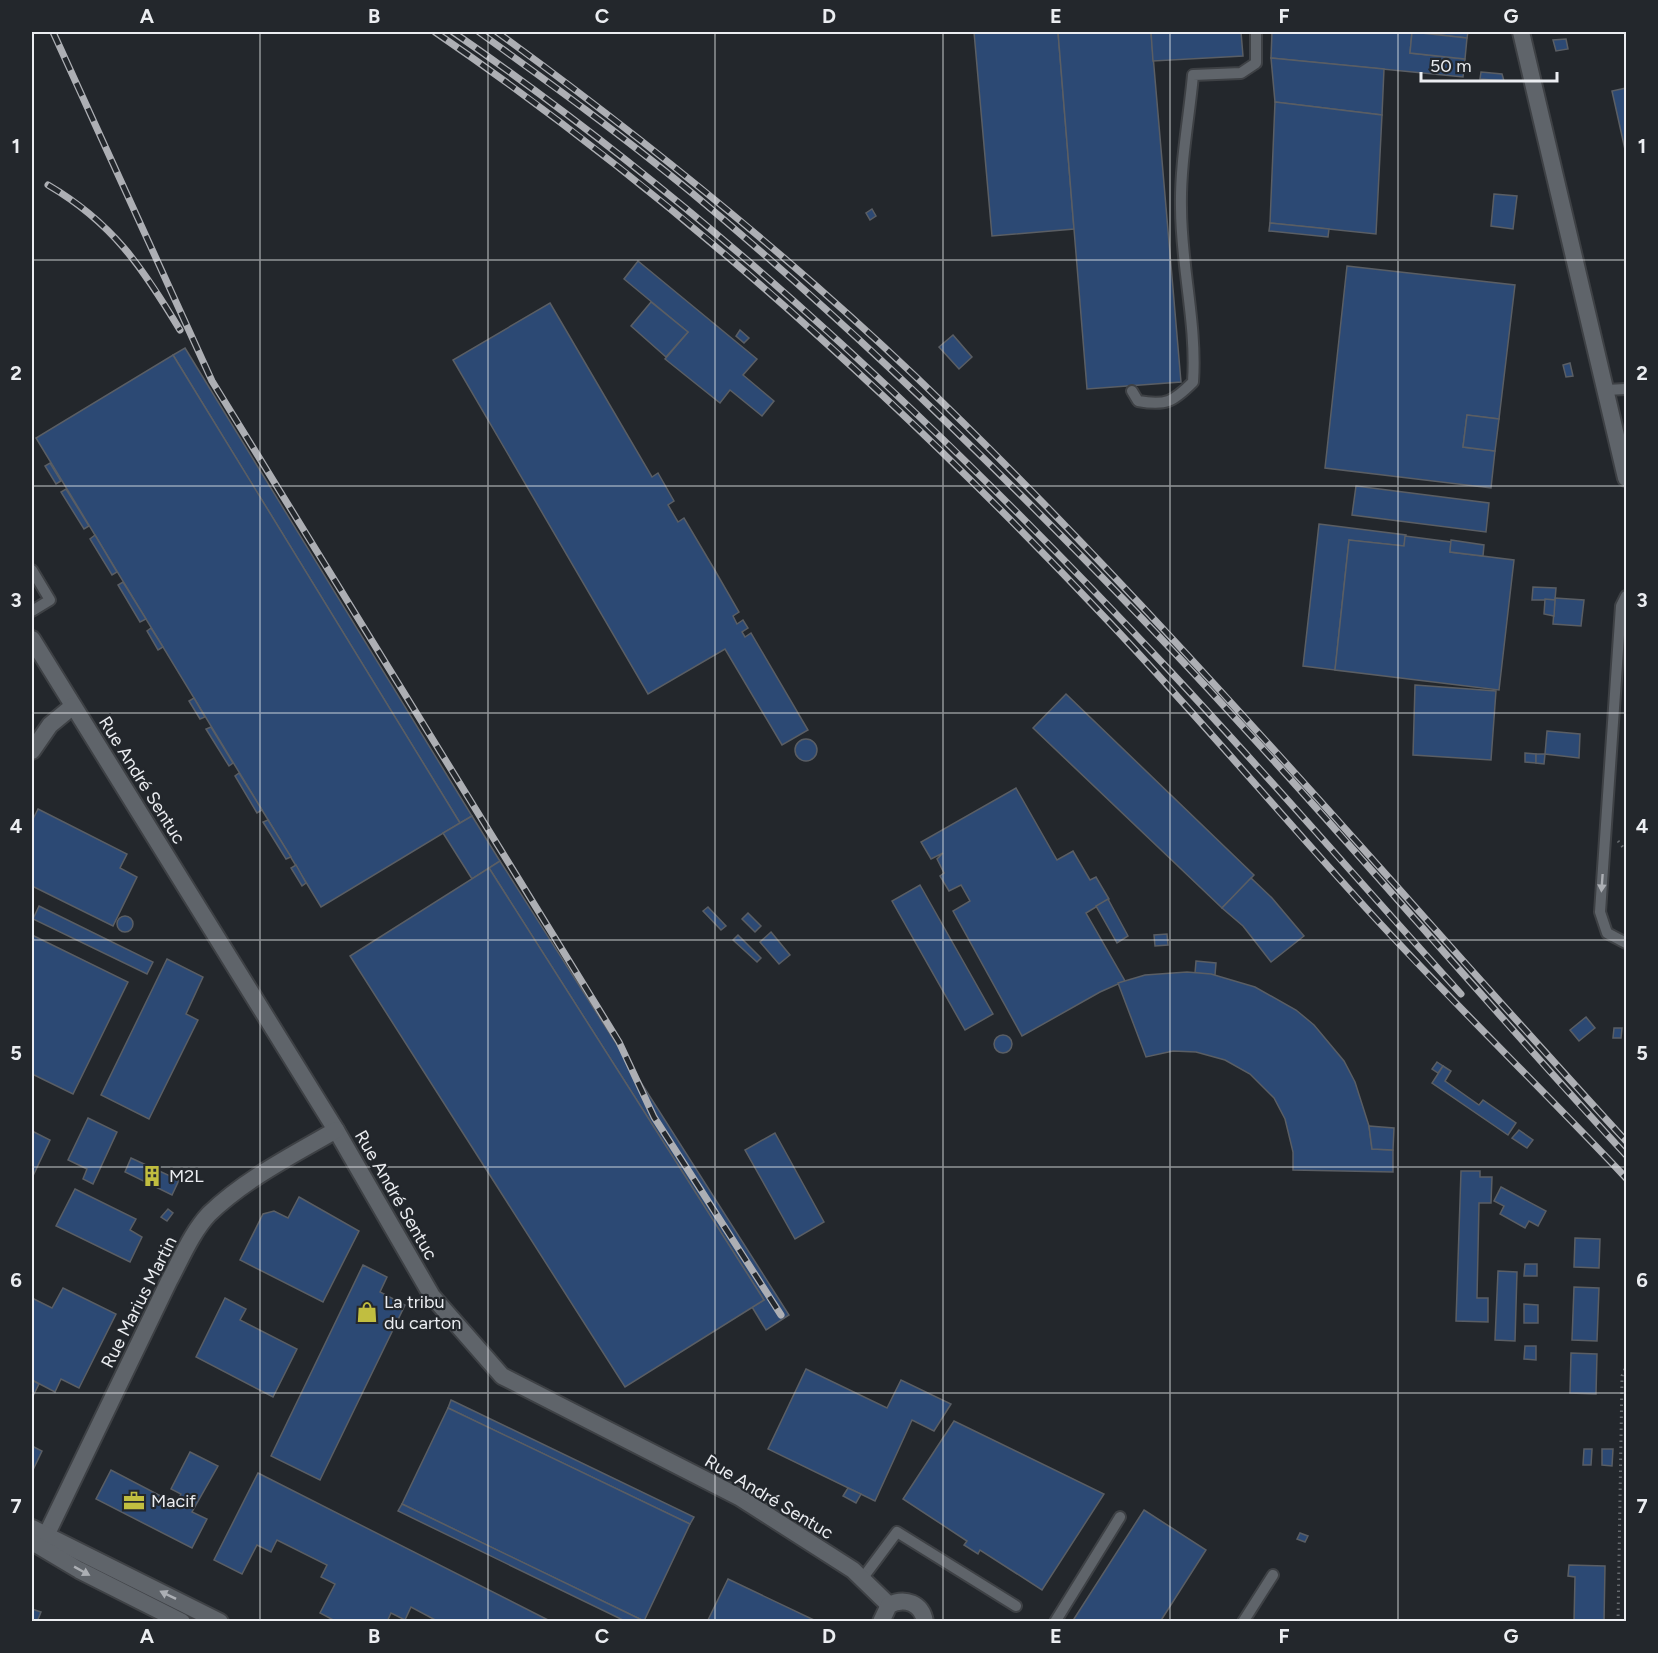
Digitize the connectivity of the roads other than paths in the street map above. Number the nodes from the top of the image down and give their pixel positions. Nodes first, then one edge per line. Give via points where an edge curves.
1 (1256, 32) edge
2 (1521, 32) edge
3 (1626, 389) edge
4 (1606, 390) junction
5 (1132, 392) dead end
6 (1626, 478) edge
7 (32, 570) edge
8 (1626, 597) edge
9 (32, 611) edge
10 (32, 639) edge
11 (73, 706) junction
12 (32, 751) edge
13 (1626, 943) edge
14 (336, 1130) junction
15 (1119, 1517) dead end
16 (37, 1538) edge
17 (1273, 1575) dead end
18 (862, 1579) junction
19 (889, 1605) junction
20 (1016, 1606) dead end
21 (182, 1622) edge
22 (220, 1622) edge
23 (881, 1622) edge
24 (925, 1622) edge
25 (1054, 1622) edge
26 (1243, 1622) edge

1 - 5 lane via 1256,63 1241,73 1192,75 1180,207 1195,349 1193,382 1175,400 1158,404 1138,401
2 - 4 street
3 - 4 lane
4 - 6 street
7 - 9 lane via 50,600
8 -> 13 lane via 1621,606 1600,912 1606,933
10 - 11 street, Rue André Sentuc
11 - 12 street via 50,725
11 - 14 street, Rue André Sentuc
14 - 16 street, Rue Marius Martin via 239,1189 208,1215 169,1281
14 - 18 street, Rue André Sentuc via 432,1296 502,1376 739,1497
15 - 25 lane
16 -> 21 street via 89,1575
22 -> 16 street
17 - 26 lane
18 - 19 street, Rue André Sentuc
18 - 20 lane via 897,1532
19 - 23 street
19 - 24 street via 909,1601 921,1610

